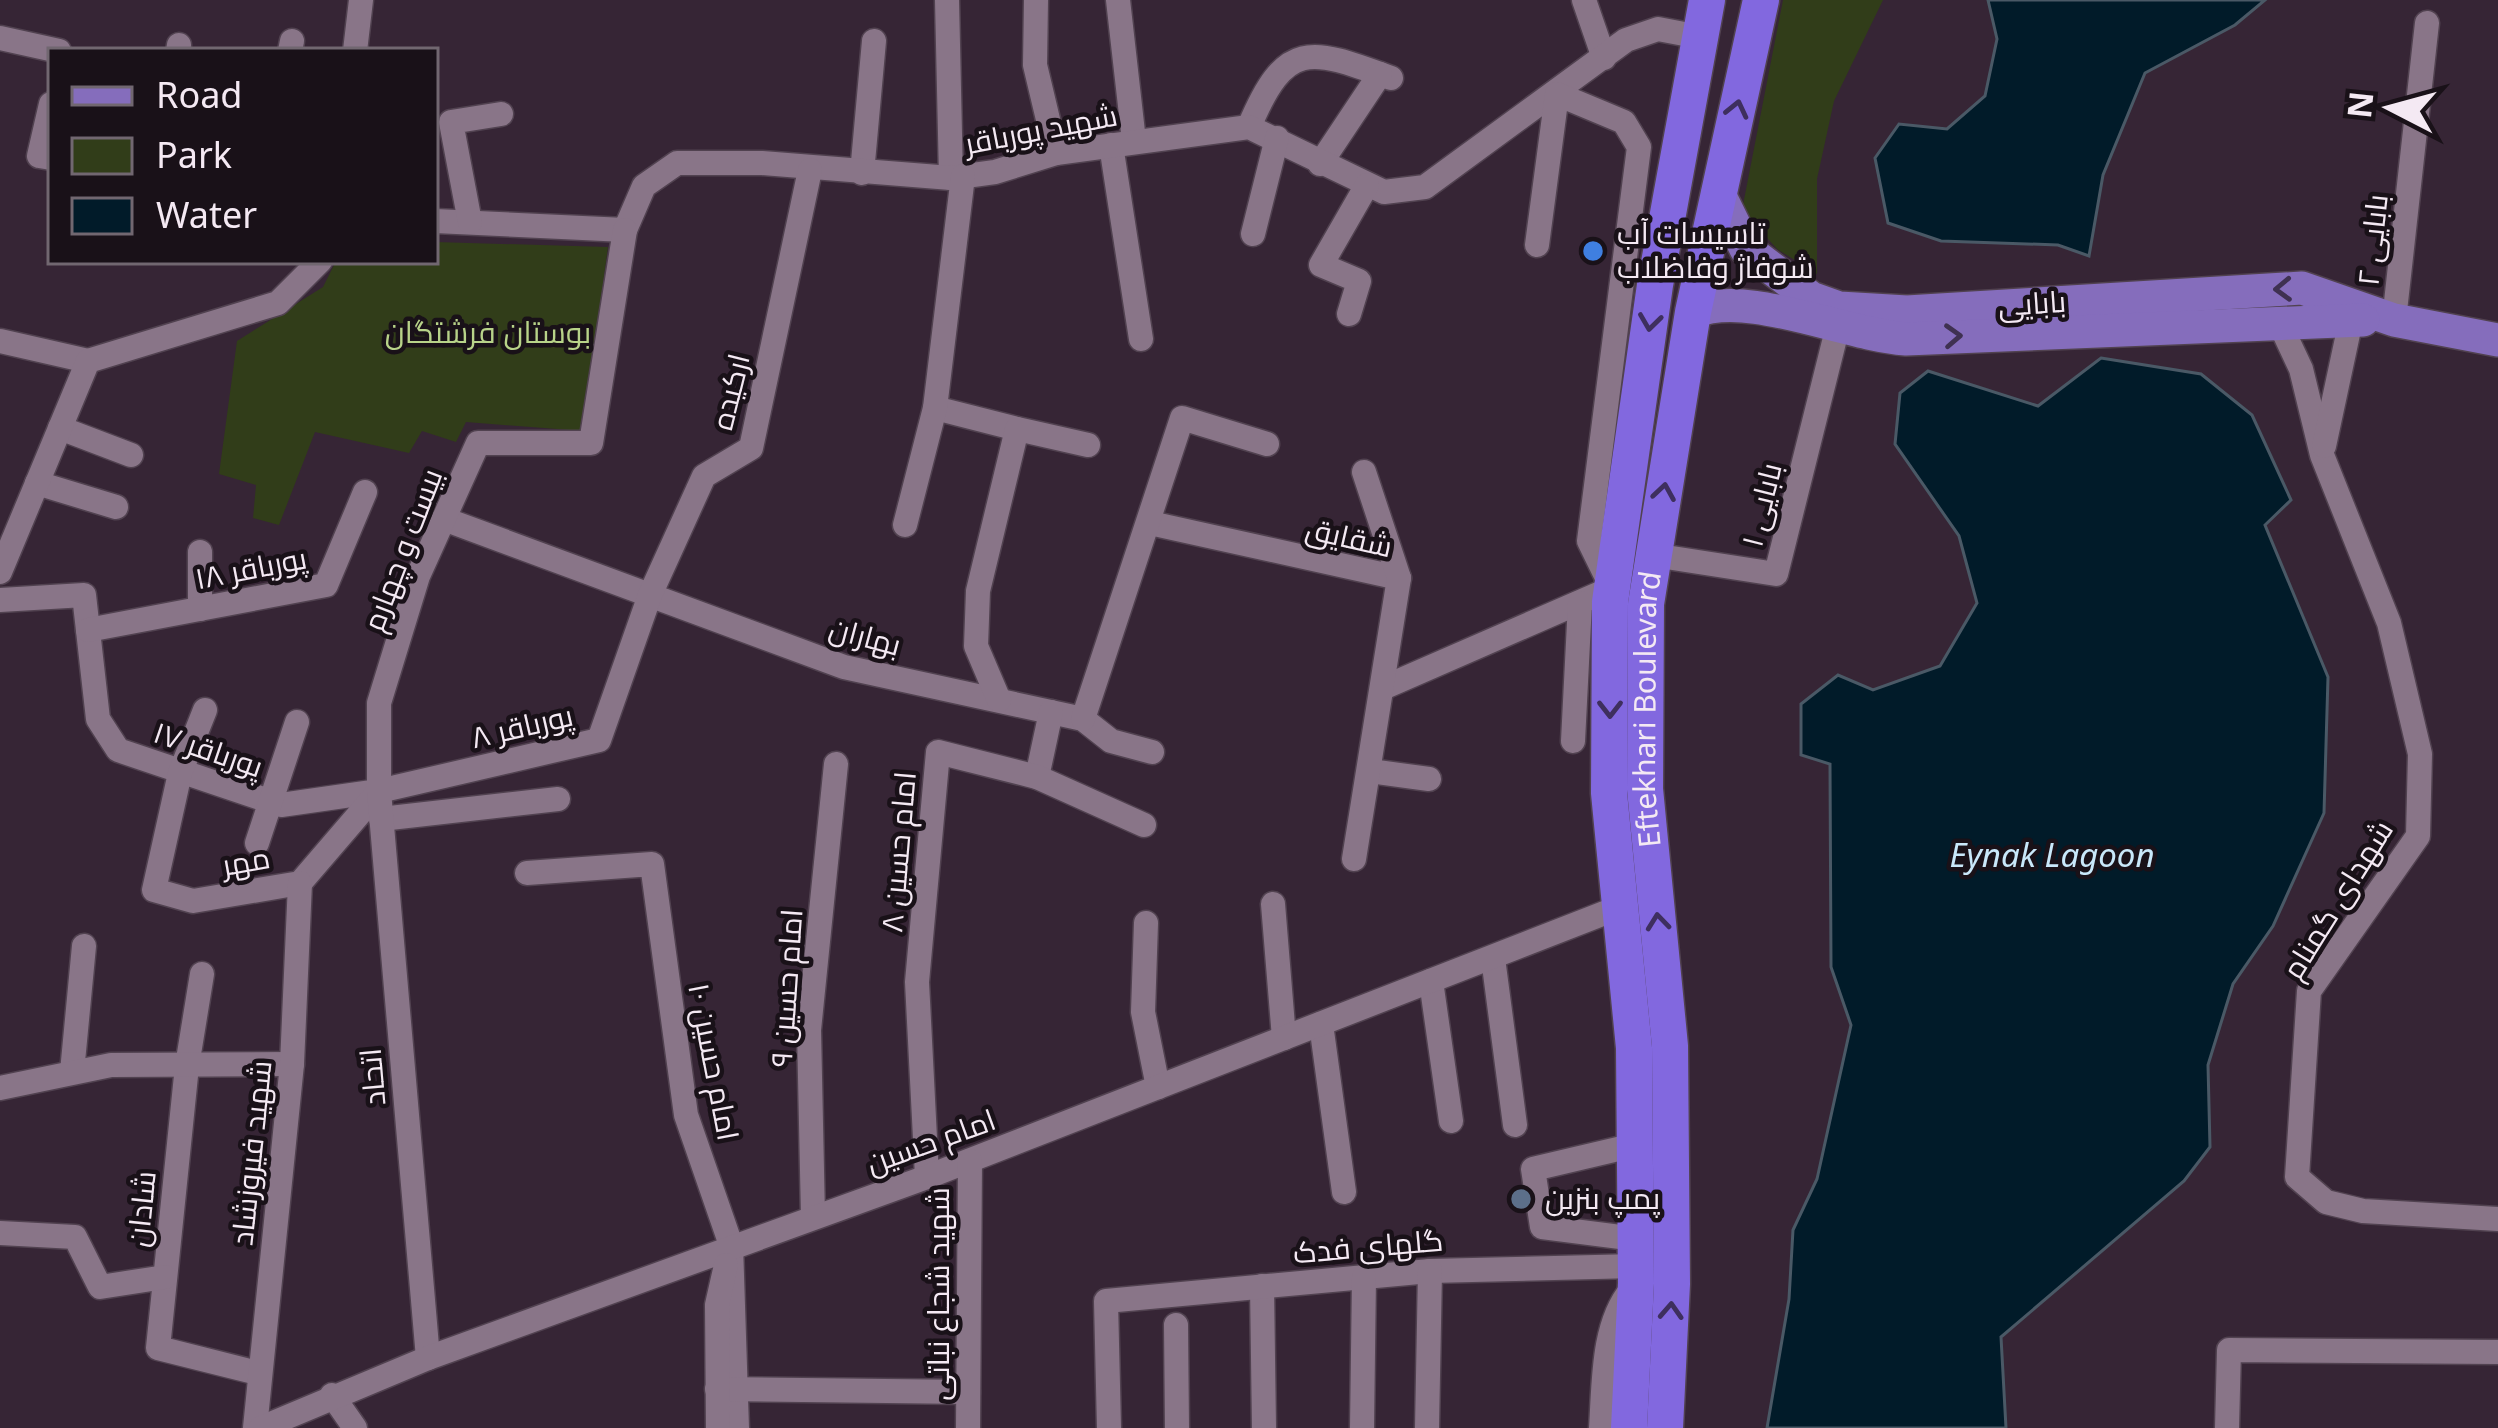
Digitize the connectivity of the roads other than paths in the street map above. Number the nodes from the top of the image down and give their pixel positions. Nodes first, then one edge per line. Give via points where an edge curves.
1 (361, 0) edge
2 (947, 0) edge
3 (1036, 0) edge
4 (1118, 0) edge
5 (1584, 0) edge
6 (1707, 0) edge
7 (1761, 0) edge
8 (2427, 23) dead end
9 (1700, 37) junction
10 (0, 38) edge
11 (874, 41) dead end
12 (356, 48) edge
13 (48, 49) edge
14 (1604, 58) junction
15 (1557, 94) junction
16 (502, 115) dead end
17 (1249, 127) junction
18 (1277, 138) junction
19 (1123, 143) junction
20 (1056, 152) junction
21 (1320, 164) junction
22 (811, 170) junction
23 (862, 173) junction
24 (957, 177) junction
25 (1367, 185) junction
26 (1718, 192) junction
27 (438, 221) edge
28 (470, 222) junction
29 (625, 230) junction
30 (1252, 234) dead end
31 (1538, 245) dead end
32 (1759, 260) junction
33 (317, 264) edge
34 (1739, 303) junction
35 (1693, 312) junction
36 (1349, 314) dead end
37 (2278, 320) junction
38 (2350, 320) junction
39 (2394, 320) junction
40 (1837, 330) junction
41 (1141, 339) dead end
42 (2498, 340) edge
43 (0, 341) edge
44 (88, 362) junction
45 (935, 408) junction
46 (60, 428) junction
47 (1017, 429) junction
48 (1267, 444) dead end
49 (1088, 445) dead end
50 (131, 455) dead end
51 (2322, 455) junction
52 (1364, 472) dead end
53 (37, 482) junction
54 (365, 492) dead end
55 (116, 507) dead end
56 (444, 519) junction
57 (1150, 523) junction
58 (905, 525) dead end
59 (200, 552) dead end
60 (1653, 555) junction
61 (0, 572) edge
62 (1399, 578) junction
63 (650, 595) junction
64 (1596, 596) junction
65 (0, 600) edge
66 (200, 609) junction
67 (88, 631) junction
68 (1385, 687) junction
69 (999, 700) junction
70 (205, 710) dead end
71 (1051, 712) junction
72 (1083, 719) junction
73 (297, 722) dead end
74 (1574, 741) dead end
75 (1152, 752) dead end
76 (836, 764) dead end
77 (1370, 771) junction
78 (180, 773) junction
79 (1036, 777) junction
80 (1429, 779) dead end
81 (379, 791) junction
82 (558, 799) dead end
83 (270, 802) junction
84 (381, 819) junction
85 (1144, 825) dead end
86 (257, 843) dead end
87 (1354, 860) dead end
88 (527, 873) dead end
89 (300, 883) junction
90 (1274, 904) dead end
91 (1620, 907) junction
92 (1146, 923) dead end
93 (84, 946) dead end
94 (1493, 958) junction
95 (202, 974) dead end
96 (1431, 981) junction
97 (1321, 1024) junction
98 (1284, 1038) junction
99 (292, 1064) junction
100 (187, 1066) junction
101 (72, 1072) junction
102 (1158, 1087) junction
103 (0, 1088) edge
104 (1451, 1120) dead end
105 (1515, 1125) dead end
106 (1635, 1145) junction
107 (970, 1160) junction
108 (927, 1177) junction
109 (1344, 1192) dead end
110 (813, 1216) junction
111 (2498, 1219) edge
112 (0, 1233) edge
113 (731, 1245) junction
114 (1636, 1263) junction
115 (1430, 1270) junction
116 (166, 1276) junction
117 (1364, 1277) junction
118 (1262, 1286) junction
119 (1176, 1324) dead end
120 (2498, 1352) edge
121 (428, 1358) junction
122 (259, 1373) junction
123 (728, 1389) junction
124 (968, 1392) junction
125 (332, 1395) junction
126 (267, 1426) edge
127 (355, 1428) edge
128 (718, 1428) edge
129 (737, 1428) edge
130 (968, 1428) edge
131 (1108, 1428) edge
132 (1177, 1428) edge
133 (1264, 1428) edge
134 (1362, 1428) edge
135 (1427, 1428) edge
136 (1600, 1428) edge
137 (1629, 1428) edge
138 (1665, 1428) edge
139 (2227, 1428) edge

1 - 12 street
2 - 24 street
3 - 20 street via 1035,65
4 - 19 street
5 - 14 street
6 - 9 highway, Eftekhari Boulevard
26 -> 7 highway, Eftekhari Boulevard
8 - 39 street, بابایی ۲
9 - 14 street, شهید پورباقر via 1658,29
9 -> 64 highway, Eftekhari Boulevard
10 - 13 street
11 - 23 street
14 - 15 street, شهید پورباقر
15 - 25 street, شهید پورباقر via 1425,187 1384,192
15 - 31 street
15 - 64 street via 1624,122 1639,147 1589,542
16 - 28 street via 451,122
17 - 18 street, شهید پورباقر
17 - 19 street, شهید پورباقر
17 - 21 street via 1268,83 1291,58 1338,58 1385,76
18 - 21 street, شهید پورباقر
18 - 30 street
19 - 20 street, شهید پورباقر
19 - 41 street
20 - 24 street, شهید پورباقر
21 - 25 street, شهید پورباقر
22 - 23 street, شهید پورباقر
22 - 29 street, شهید پورباقر via 677,163 644,186
22 - 63 street, ارکیده via 751,448 704,476
23 - 24 street, شهید پورباقر
24 - 45 street
25 - 36 street via 1321,265 1359,281
26 - 32 main road, بابایی
26 - 35 highway, Eftekhari Boulevard
27 - 28 street
28 - 29 street
29 - 56 street, بیست و چهارم via 591,443 478,443
32 - 34 main road via 1745,265 1737,281
39 -> 32 main road, بابایی via 2302,288 1875,313 1810,298
33 - 44 street via 278,303
34 - 35 main road, بابایی
34 - 40 main road, بابایی
60 -> 35 highway, Eftekhari Boulevard
37 - 38 main road, بابایی
40 -> 37 main road, بابایی via 1906,339
37 - 51 street, شهدای گمنام via 2302,369
38 - 39 main road, بابایی
38 - 51 street
39 - 42 main road, بابایی
40 - 60 street, بابایی ۱ via 1776,574
43 - 44 street
44 - 46 street
45 - 47 street
45 - 58 street
46 - 50 street
46 - 53 street
47 - 49 street
47 - 69 street via 978,591 976,646
48 - 57 street via 1183,418
51 - 111 street, شهدای گمنام via 2389,623 2420,754 2418,836 2309,992 2297,1177 2326,1202 2362,1211
52 - 62 street
53 - 55 street
53 - 61 street
54 - 66 street, پورباقر ۱۸ via 326,585
56 - 63 street, بهاران
56 - 81 street, بیست و چهارم via 379,703
57 - 62 street, شقایق
57 - 72 street
59 - 66 street
138 -> 60 highway, Eftekhari Boulevard via 1670,1046 1645,789
62 - 68 street, شقایق
63 - 69 street, بهاران via 844,667
63 - 81 street, پورباقر ۸ via 598,740
64 - 68 street
64 - 74 street
64 -> 91 highway, Eftekhari Boulevard
65 - 67 street via 84,595
66 - 67 street, پورباقر ۱۸
67 - 78 street, پورباقر ۱۷ via 98,719 118,750
68 - 77 street, شقایق
69 - 71 street, بهاران
70 - 78 street
71 - 72 street, بهاران
71 - 79 street
72 - 75 street, بهاران via 1111,741
73 - 83 street
76 - 110 street, امام حسین ۹ via 809,1030
77 - 80 street
77 - 87 street, شقایق
78 - 83 street, پورباقر ۱۷
78 - 89 street, مهر via 154,890 194,902
79 - 85 street, امام حسین ۸
79 - 108 street, امام حسین ۸ via 938,752 917,982
81 - 83 street, پورباقر ۱۷
81 - 84 street, اتحاد
81 - 89 street, مهر
82 - 84 street
83 - 86 street
84 - 121 street, اتحاد
88 - 113 street, امام حسین ۱۰ via 652,863 686,1115
89 - 99 street, شهید فیروزشاد
90 - 98 street
91 - 94 street, امام حسین
91 - 106 highway, Eftekhari Boulevard
92 - 102 street via 1143,1012
93 - 101 street
94 - 96 street, امام حسین
94 - 105 street
95 - 100 street, شادان
96 - 97 street, امام حسین
96 - 104 street
97 - 98 street, امام حسین
97 - 109 street
98 - 102 street, امام حسین
99 - 100 street
99 - 122 street, شهید فیروزشاد
100 - 101 street
100 - 116 street, شادان
101 - 103 street
102 - 107 street, امام حسین
106 - 114 highway, Eftekhari Boulevard
106 - 114 street via 1533,1169 1542,1227
107 - 108 street, امام حسین
107 - 124 street, شهید شجاع نباتی
108 - 110 street, امام حسین
110 - 113 street, امام حسین
112 - 116 street via 75,1237 100,1287
113 - 121 street, امام حسین
113 - 123 street via 716,1305
114 - 115 street, گلهای فدک
114 - 136 street via 1605,1369
114 - 137 highway, Eftekhari Boulevard
115 - 117 street, گلهای فدک
115 - 135 street
116 - 122 street, شادان via 158,1348
117 - 118 street, گلهای فدک
117 - 134 street
118 - 131 street, گلهای فدک via 1106,1300
118 - 133 street
119 - 132 street
120 - 139 street via 2229,1350
121 - 125 street, امام حسین
122 - 126 street, شهید فیروزشاد
123 - 124 street
123 - 128 street
123 - 129 street
124 - 130 street, شهید شجاع نباتی
125 - 126 street, امام حسین
125 - 127 street

